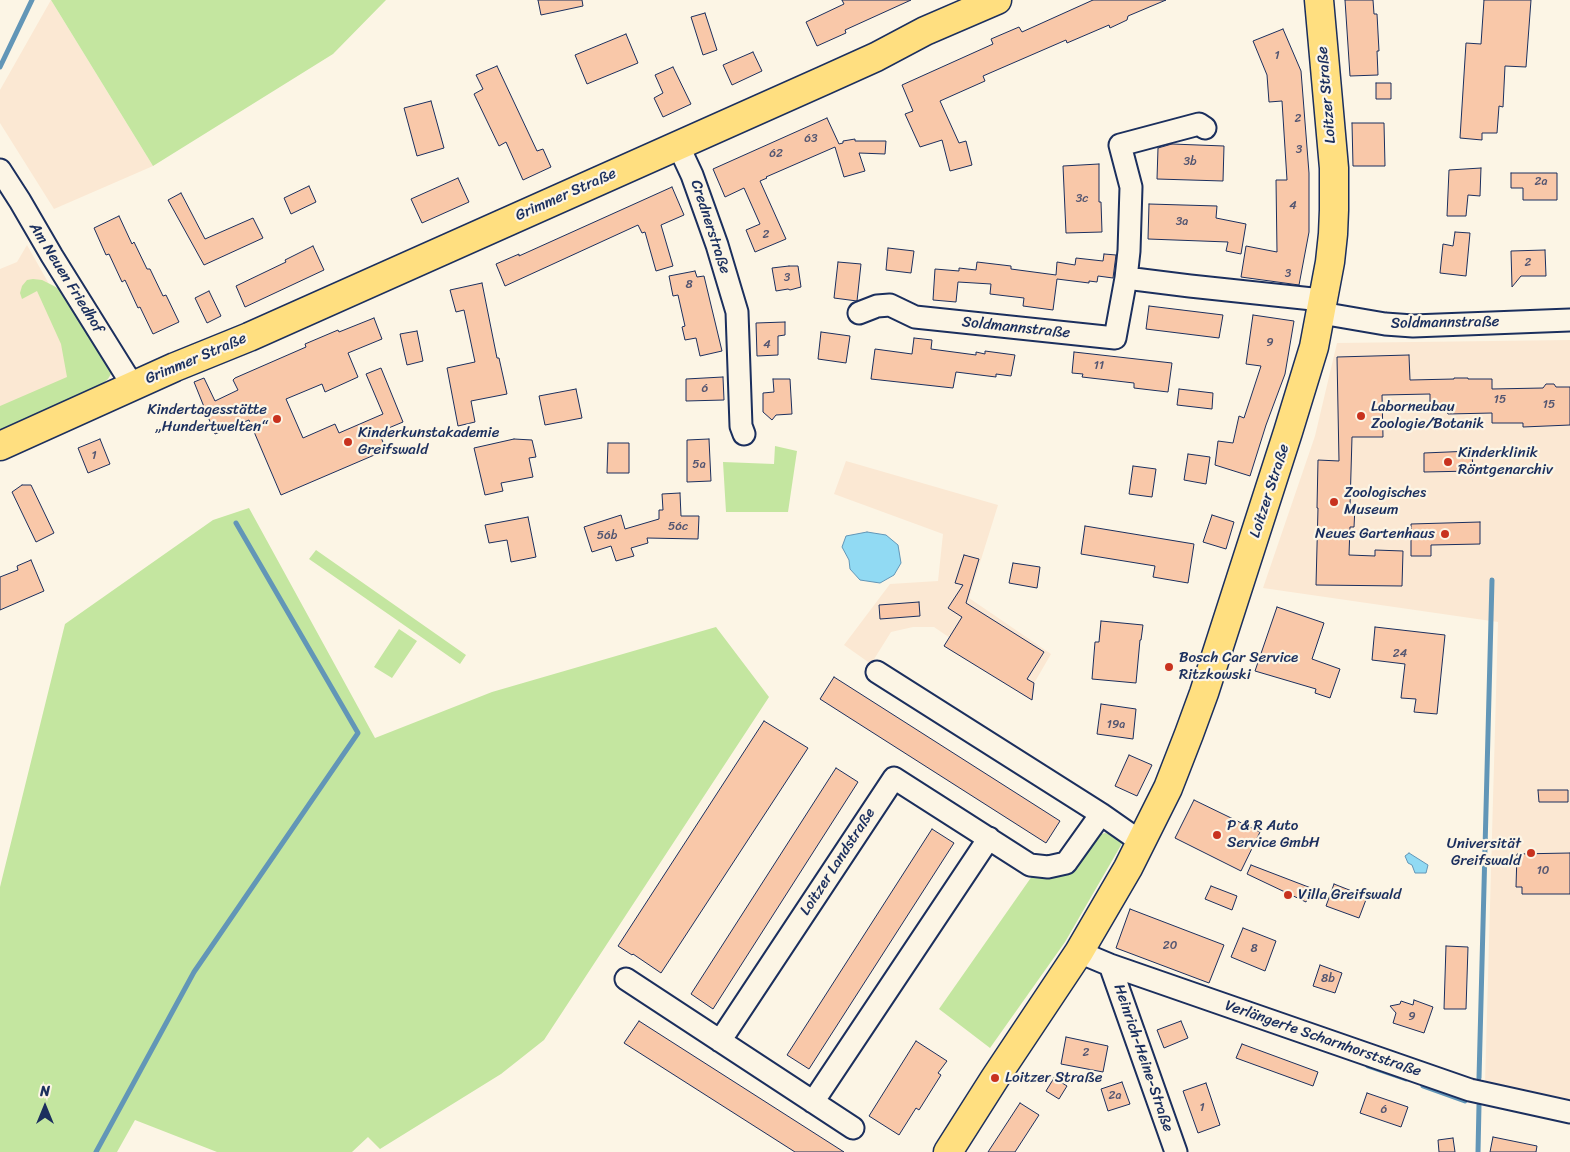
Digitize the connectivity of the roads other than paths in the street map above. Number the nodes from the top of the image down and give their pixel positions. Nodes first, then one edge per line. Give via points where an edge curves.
1 (1319, 0) edge
2 (994, 1) edge
3 (1205, 128) dead end
4 (678, 145) junction
5 (0, 170) edge
6 (1126, 278) junction
7 (1322, 306) junction
8 (859, 314) dead end
9 (1570, 320) edge
10 (133, 386) junction
11 (744, 434) dead end
12 (0, 446) edge
13 (877, 672) dead end
14 (1101, 814) junction
15 (989, 838) junction
16 (1141, 842) junction
17 (1079, 952) junction
18 (1110, 965) junction
19 (626, 979) dead end
20 (720, 1041) junction
21 (813, 1102) junction
22 (1570, 1112) edge
23 (853, 1128) dead end
24 (948, 1152) edge
25 (1176, 1152) edge

1 - 7 main road, Loitzer Straße via 1334,168 1330,262
2 - 4 main road, Grimmer Straße
3 - 6 street, Soldmannstraße via 1199,124 1120,145 1130,187
4 - 10 main road, Grimmer Straße
4 - 11 street, Crednerstraße via 746,312 741,426
5 - 10 street, Am Neuen Friedhof
6 - 7 street, Soldmannstraße
6 - 8 street, Soldmannstraße via 1115,338 915,317 890,305 877,306
7 - 9 street, Soldmannstraße via 1386,324 1413,326
7 - 16 main road, Loitzer Straße via 1299,398 1204,693 1168,788
10 - 12 main road, Grimmer Straße
13 - 14 street
14 - 15 street, Loitzer Landstraße via 1066,863 1048,867 1030,865
14 - 16 street
15 - 20 street, Loitzer Landstraße via 894,778
15 - 21 street
16 - 17 main road, Loitzer Straße
17 - 18 street, Verlängerte Scharnhorststraße
17 - 24 main road
18 - 22 street, Verlängerte Scharnhorststraße via 1470,1090
18 - 25 street, Heinrich-Heine-Straße
19 - 20 street
20 - 21 street
21 - 23 street

